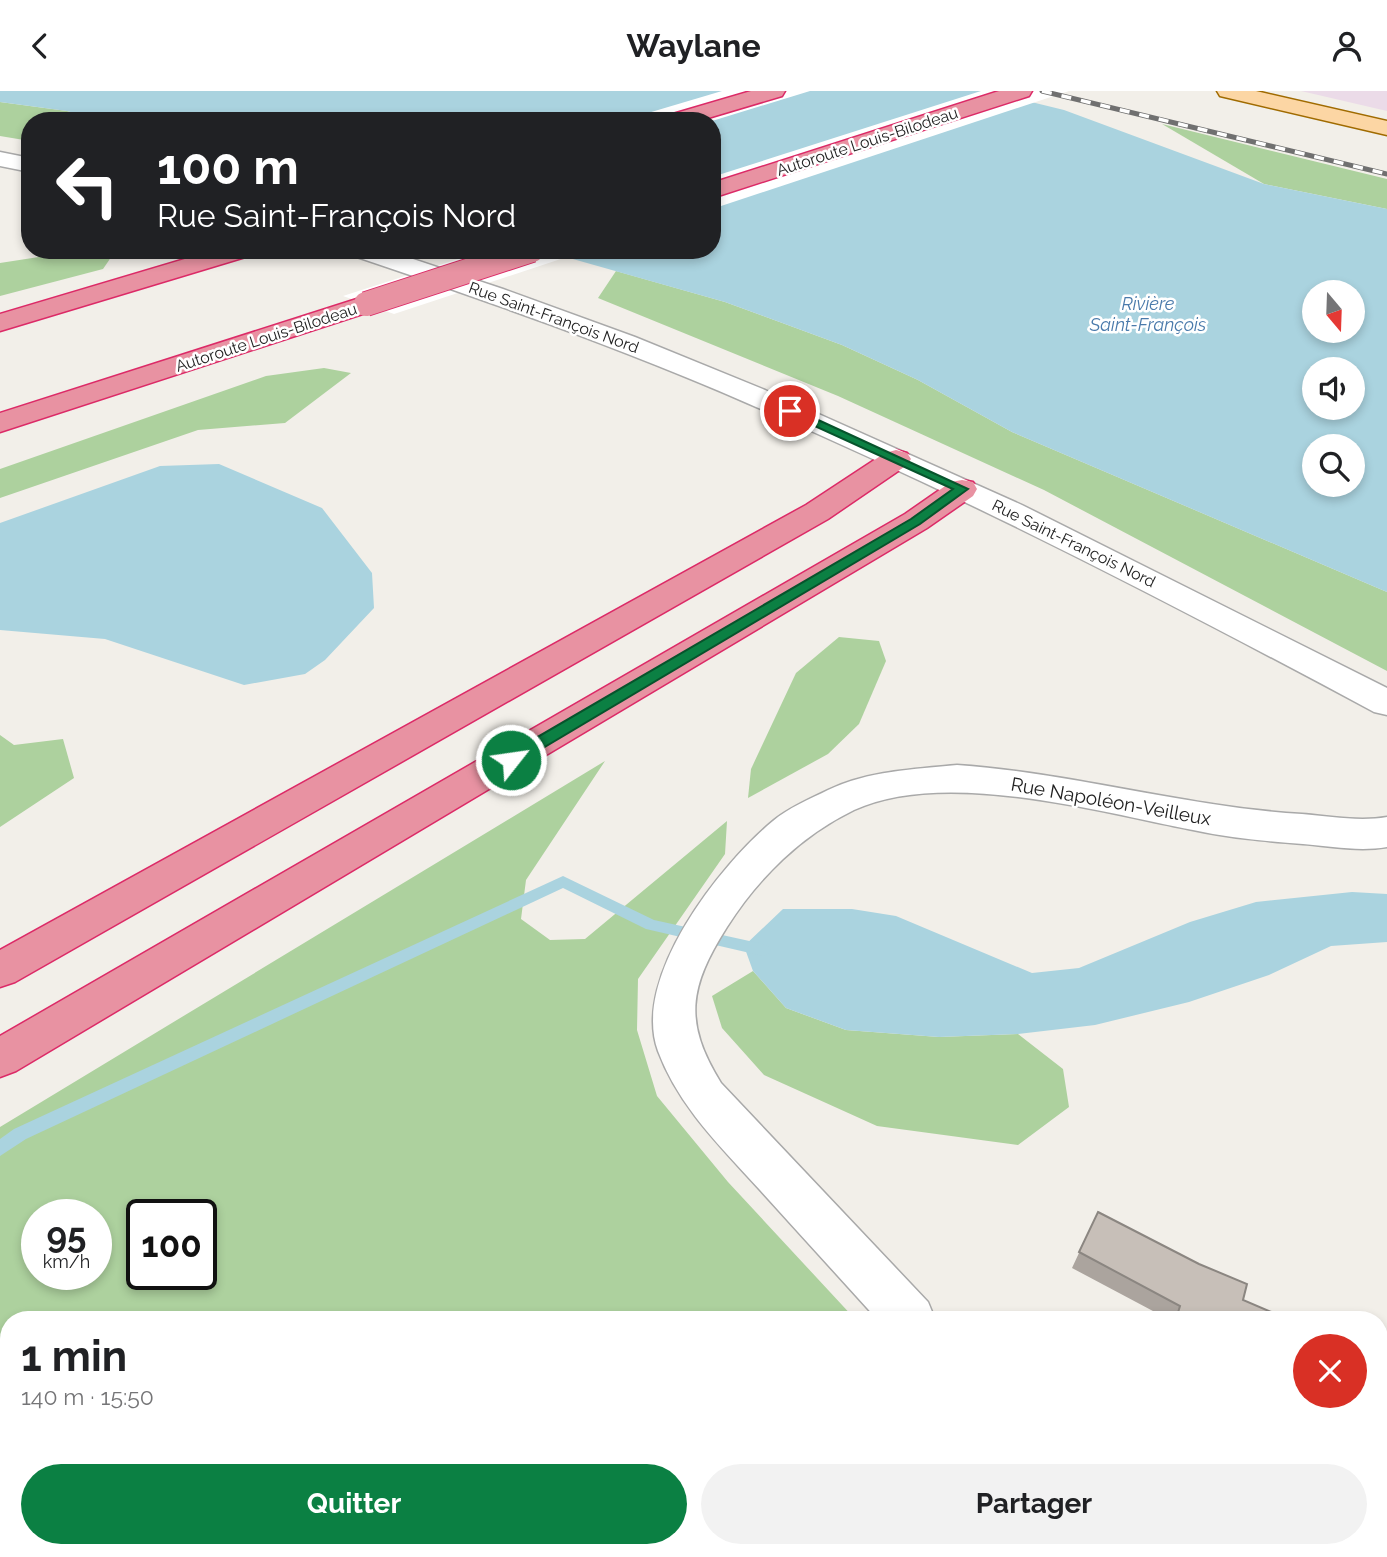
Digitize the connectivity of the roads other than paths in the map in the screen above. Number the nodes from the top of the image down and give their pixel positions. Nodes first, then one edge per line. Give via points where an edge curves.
1 (774, 91) edge
2 (1021, 91) edge
3 (1228, 91) edge
4 (704, 112) edge
5 (1387, 128) edge
6 (0, 159) edge
7 (21, 163) edge
8 (721, 188) edge
9 (213, 259) edge
10 (387, 259) edge
11 (504, 259) edge
12 (0, 323) edge
13 (0, 423) edge
14 (897, 459) junction
15 (962, 489) junction
16 (1387, 703) edge
17 (1387, 832) edge
18 (0, 970) edge
19 (0, 1058) edge
20 (903, 1311) edge

1 - 4 highway
2 - 8 highway, Autoroute Louis-Bilodeau
3 - 5 main road
6 - 7 street
9 - 12 highway
10 - 14 street, Rue Saint-François Nord via 660,357
11 - 13 highway, Autoroute Louis-Bilodeau, bridge
14 - 15 street, Rue Saint-François Nord
14 - 18 highway via 817,512
15 - 16 street, Rue Saint-François Nord
15 - 19 highway via 916,521
17 - 20 street, Rue Napoléon-Veilleux via 1252,826 1060,788 978,779 933,779 848,798 789,829 718,906 680,975 672,1000 674,1031 684,1065 705,1097

